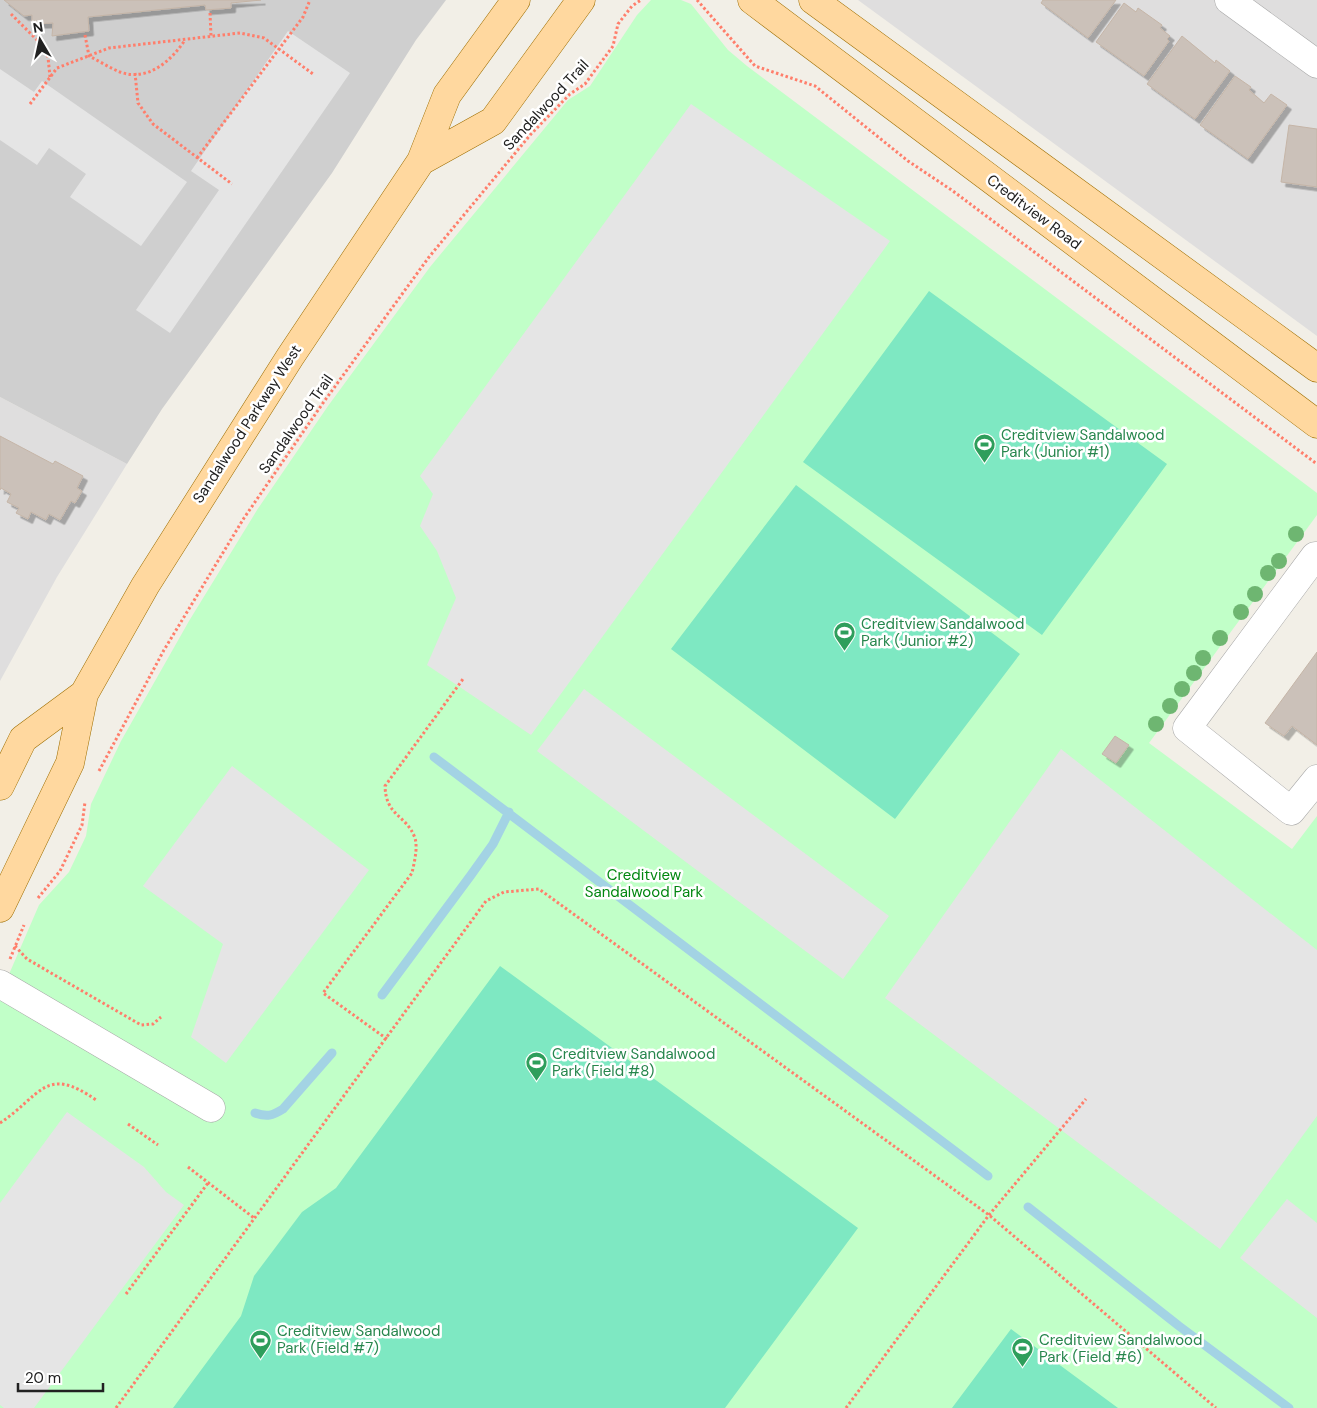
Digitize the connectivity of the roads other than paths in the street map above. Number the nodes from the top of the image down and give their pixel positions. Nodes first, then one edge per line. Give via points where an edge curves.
1 (516, 0) edge
2 (581, 0) edge
3 (752, 0) edge
4 (813, 0) edge
5 (1229, 0) edge
6 (1317, 64) edge
7 (421, 161) junction
8 (1317, 368) edge
9 (1317, 424) edge
10 (1317, 557) edge
11 (84, 694) junction
12 (1317, 779) edge
13 (0, 786) edge
14 (0, 908) edge
15 (0, 984) edge
16 (211, 1108) dead end

1 - 7 main road, Sandalwood Parkway West via 447,95
2 - 7 main road, Sandalwood Parkway West via 492,121
3 - 9 main road, Creditview Road
4 - 8 main road
5 - 6 street
7 - 11 main road, Sandalwood Parkway West via 190,512
10 - 12 street via 1187,728 1291,811
11 - 13 main road, Sandalwood Parkway West via 23,739
11 - 14 main road, Sandalwood Parkway West via 70,763
15 - 16 street

